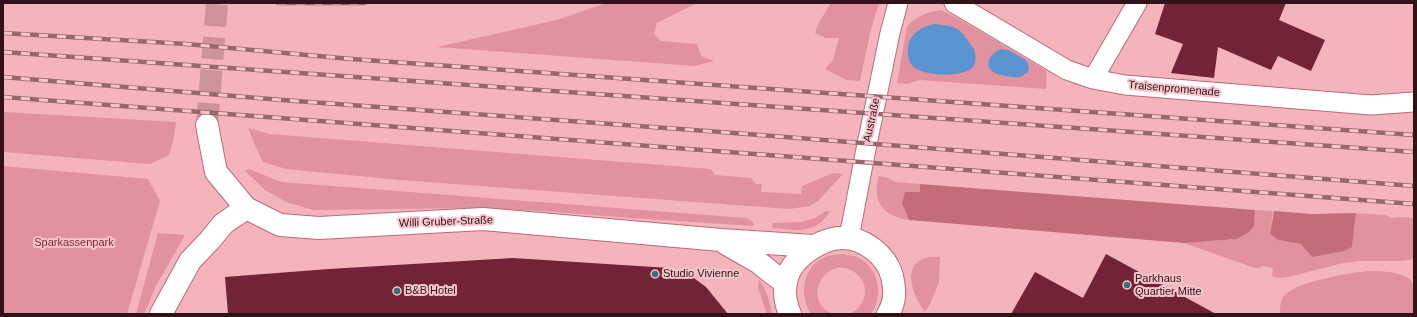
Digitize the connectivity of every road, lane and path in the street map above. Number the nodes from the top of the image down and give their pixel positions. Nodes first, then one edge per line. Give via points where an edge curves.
1 (898, 3) edge
2 (954, 3) edge
3 (1137, 3) edge
4 (1093, 79) junction
5 (1414, 102) edge
6 (207, 124) tunnel mouth
7 (246, 208) junction
8 (849, 238) junction
9 (721, 240) junction
10 (813, 246) junction
11 (786, 283) junction
12 (895, 311) edge
13 (161, 314) edge
14 (790, 314) edge

1 - 8 street, Austraße
2 - 4 street, Traisenpromenade via 1067,70
3 - 4 street
4 - 5 street, Traisenpromenade via 1125,85 1371,105
6 - 7 street via 216,172
7 - 9 street, Willi Gruber-Straße via 280,225 319,228 483,219
7 - 13 street via 223,224 190,261
8 - 10 street via 828,239
8 - 12 street via 876,251 891,270 895,288
9 - 10 street, Willi Gruber-Straße
9 - 11 street, Willi Gruber-Straße via 758,262
10 - 11 street via 795,261
11 - 14 street

